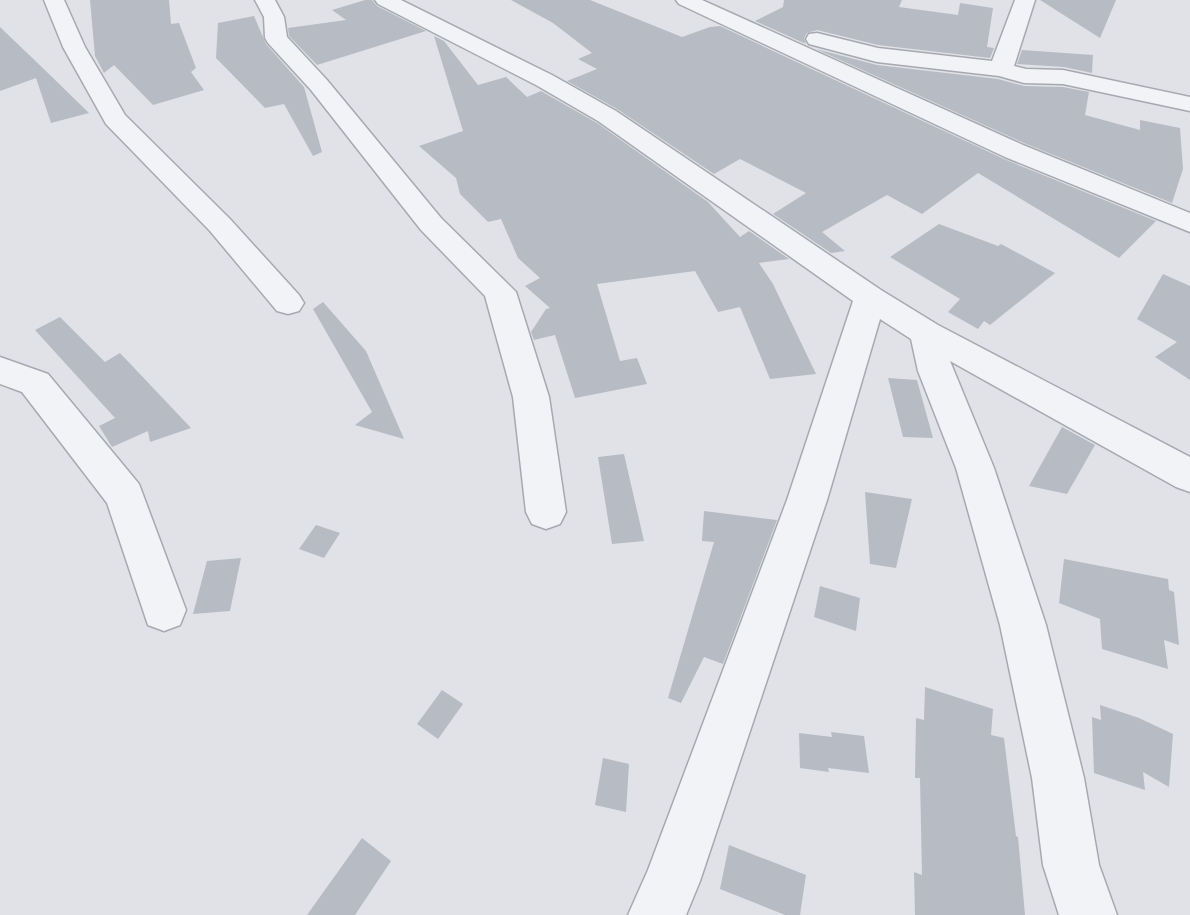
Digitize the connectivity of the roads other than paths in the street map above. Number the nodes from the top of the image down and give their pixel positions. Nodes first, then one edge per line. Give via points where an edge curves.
1 (54, 0) edge
2 (265, 0) edge
3 (385, 0) edge
4 (687, 0) edge
5 (1026, 0) edge
6 (710, 10) junction
7 (1001, 69) junction
8 (1190, 104) edge
9 (1190, 223) edge
10 (870, 299) junction
11 (288, 303) dead end
12 (926, 332) junction
13 (0, 370) edge
14 (1190, 476) edge
15 (546, 512) dead end
16 (164, 610) dead end
17 (657, 915) edge
18 (1088, 915) edge

1 - 11 street via 74,47 115,119 220,225
2 - 15 street via 274,16 276,38 431,224 500,292 531,397
3 - 10 street via 607,116
4 - 6 street
5 - 7 street
6 - 7 street via 779,24 877,55
6 - 9 street via 1014,151
7 - 8 street via 1024,76 1076,79
10 - 12 street
10 - 17 street via 807,500
12 - 14 street
12 - 18 street via 936,371 975,468 1023,625 1058,778 1071,864
13 - 16 street via 35,383 125,496

